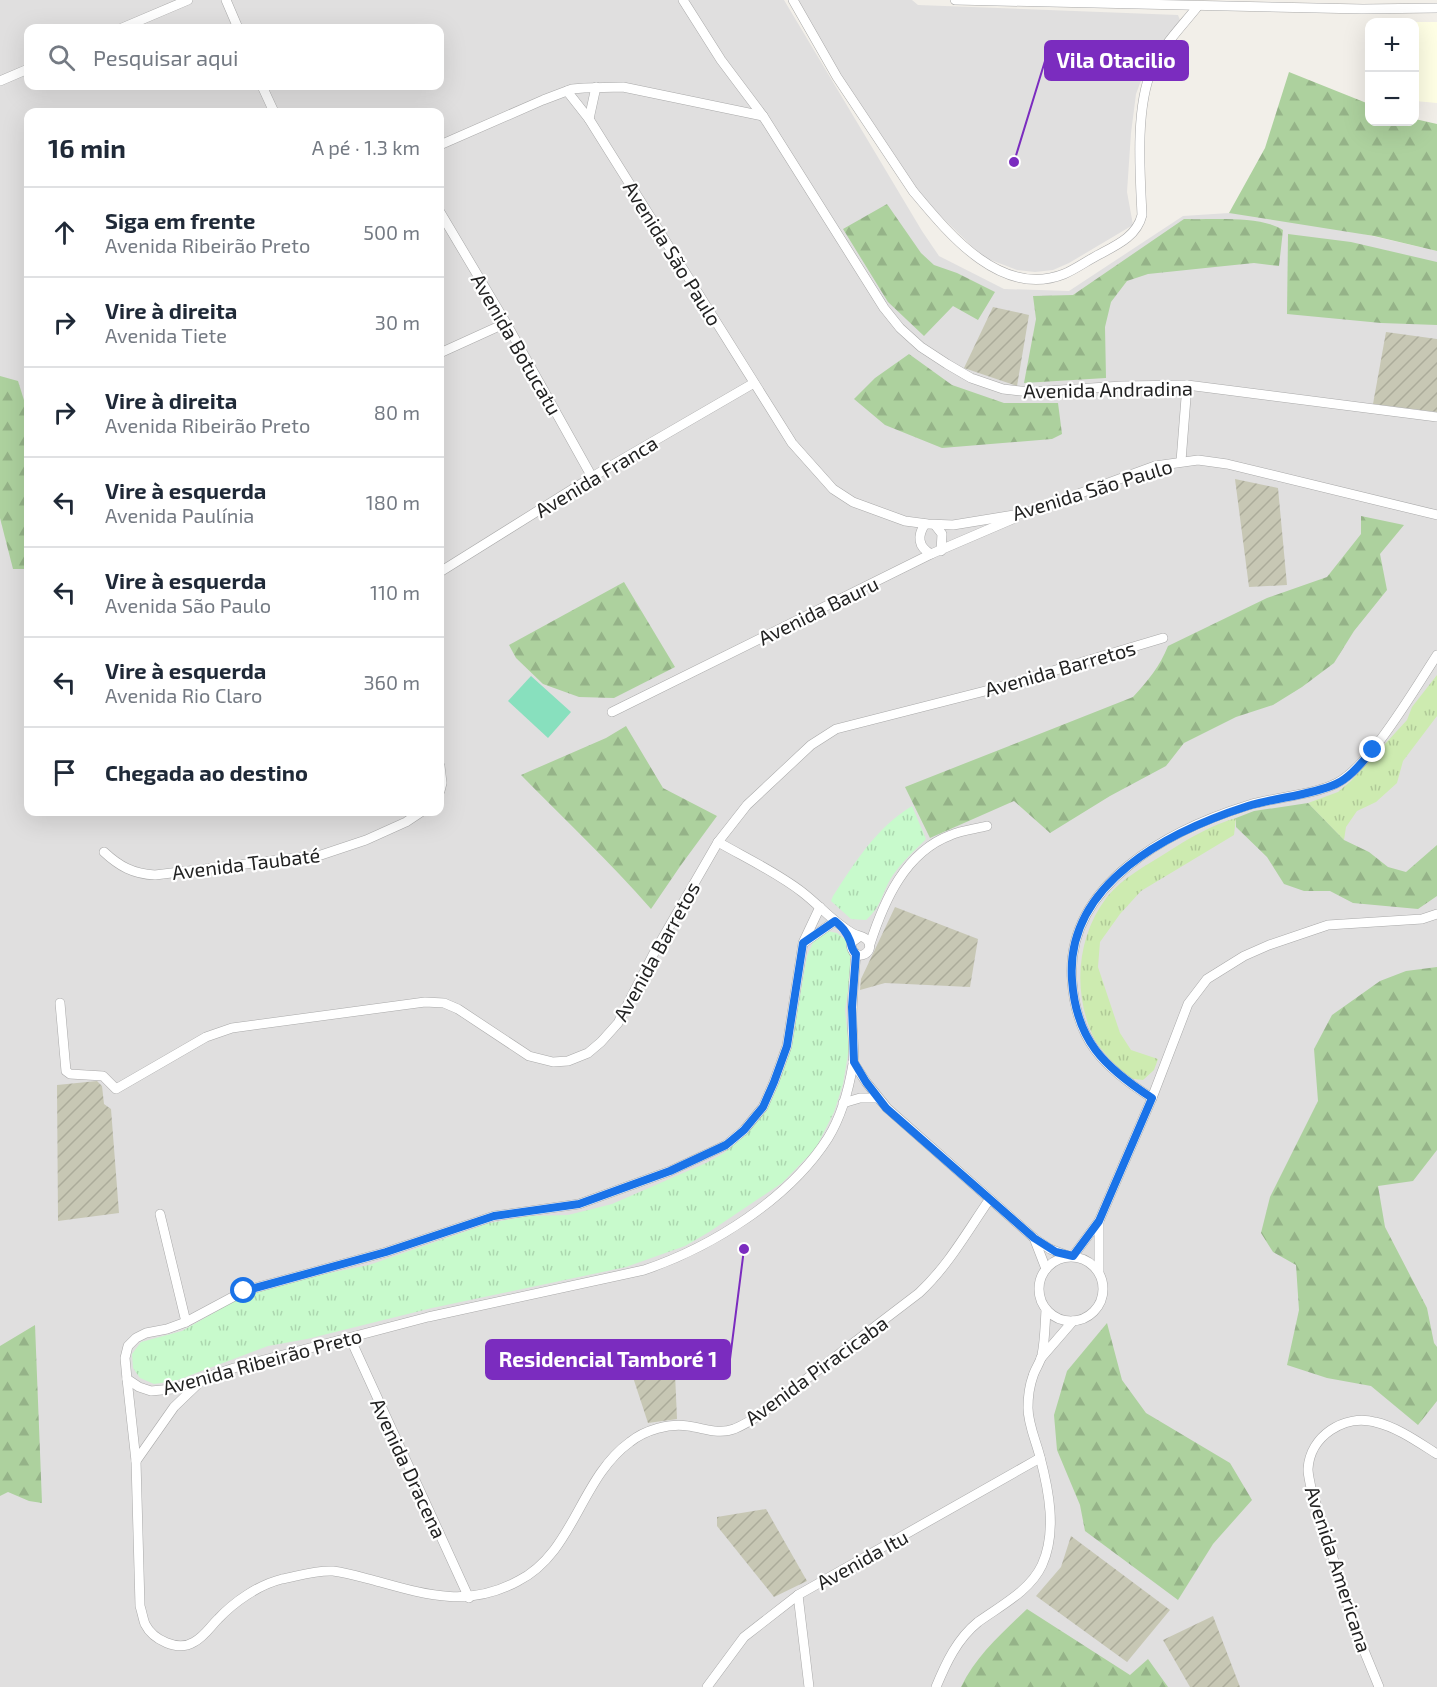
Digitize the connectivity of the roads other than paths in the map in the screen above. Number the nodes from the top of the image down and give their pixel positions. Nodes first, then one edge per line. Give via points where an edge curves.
1 (188, 0) edge
2 (226, 0) edge
3 (683, 0) edge
4 (793, 0) edge
5 (955, 0) edge
6 (1054, 1) edge
7 (1362, 5) edge
8 (1198, 6) junction
9 (1437, 8) edge
10 (131, 24) edge
11 (236, 24) edge
12 (24, 71) edge
13 (0, 81) edge
14 (596, 87) junction
15 (264, 90) edge
16 (567, 91) junction
17 (272, 108) edge
18 (763, 116) junction
19 (589, 119) junction
20 (444, 143) edge
21 (444, 220) edge
22 (506, 323) junction
23 (444, 350) edge
24 (754, 383) junction
25 (1187, 385) junction
26 (1437, 417) edge
27 (1181, 461) junction
28 (592, 477) junction
29 (1026, 513) junction
30 (1437, 515) edge
31 (925, 524) junction
32 (935, 525) junction
33 (941, 551) junction
34 (931, 554) junction
35 (444, 570) edge
36 (1163, 638) dead end
37 (1437, 655) edge
38 (612, 712) dead end
39 (415, 816) edge
40 (987, 826) dead end
41 (718, 842) junction
42 (104, 852) dead end
43 (820, 907) junction
44 (1437, 914) edge
45 (835, 921) junction
46 (861, 940) junction
47 (803, 943) junction
48 (856, 954) junction
49 (866, 954) junction
50 (854, 983) junction
51 (60, 1003) dead end
52 (854, 1062) junction
53 (1152, 1098) junction
54 (843, 1102) junction
55 (886, 1108) junction
56 (989, 1200) junction
57 (159, 1214) dead end
58 (1099, 1221) junction
59 (1034, 1238) junction
60 (1070, 1256) junction
61 (1046, 1269) junction
62 (1099, 1270) junction
63 (1046, 1310) junction
64 (1073, 1321) junction
65 (186, 1322) junction
66 (350, 1338) junction
67 (1041, 1358) junction
68 (127, 1379) junction
69 (203, 1379) junction
70 (1437, 1454) edge
71 (1040, 1458) junction
72 (136, 1461) junction
73 (798, 1595) junction
74 (469, 1598) junction
75 (707, 1687) edge
76 (809, 1687) edge
77 (936, 1687) edge
78 (1379, 1687) edge

1 - 10 street
2 - 11 street
3 - 18 street, Avenida Andradina
4 - 8 street via 837,77 927,208 988,265 1022,278 1063,274 1137,230 1142,215 1140,166 1145,91 1166,46
5 - 6 street
6 - 8 street
7 - 8 street
7 - 9 street
12 - 13 street
14 - 16 street
14 - 18 street via 623,87
14 - 19 street
15 - 17 street
16 - 19 street, Avenida São Paulo
16 - 20 street
18 - 25 street, Avenida Andradina via 884,308 921,347 947,364 1003,389 1030,392
19 - 24 street, Avenida São Paulo
21 - 22 street, Avenida Botucatu
22 - 23 street
22 - 28 street, Avenida Botucatu
24 - 28 street, Avenida Franca
24 - 31 street, Avenida São Paulo via 801,455 833,489 879,513
25 - 26 street, Avenida Andradina
25 - 27 street
27 - 29 street, Avenida São Paulo via 1155,466
27 - 30 street, Avenida São Paulo via 1227,464
28 - 35 street, Avenida Franca
29 - 32 street, Avenida São Paulo
29 - 33 street, Avenida Bauru
31 - 32 street, Avenida São Paulo
31 - 34 street via 920,542
32 - 33 street via 942,534
33 - 34 street, Avenida Bauru
34 - 38 street, Avenida Bauru
36 - 41 street, Avenida Barretos via 989,690 836,729 811,745 760,792
37 - 53 street via 1373,750 1338,783 1249,806 1191,828 1116,875 1096,898 1075,941 1073,999 1087,1036 1102,1058 1125,1081
39 - 42 street, Avenida Taubaté via 366,840 321,855 155,875 128,870
40 - 46 street via 951,835 913,860 895,885 877,922
41 - 43 street via 790,884
41 - 51 street, Avenida Barretos via 618,1023 602,1042 577,1058 554,1062 529,1056 458,1009 425,1002 232,1028 206,1037 118,1089 103,1076 66,1071
43 - 45 street
43 - 47 street
44 - 53 street via 1422,919 1328,925 1269,945 1217,971 1188,1004
45 - 46 street
45 - 47 street
46 - 48 street via 852,950
46 - 49 street, Avenida Ribeirão Preto via 869,949
47 - 65 street via 787,1046 774,1082 763,1107 726,1145 670,1171 579,1204 494,1216 386,1252 255,1287
48 - 49 street
48 - 50 street, Avenida Ribeirão Preto
49 - 50 street, Avenida Ribeirão Preto
50 - 52 street, Avenida Ribeirão Preto
52 - 54 street, Avenida Ribeirão Preto
52 - 55 street
53 - 58 street
54 - 55 street via 878,1098
54 - 66 street, Avenida Ribeirão Preto via 829,1136 793,1181 745,1218 668,1262
55 - 56 street
56 - 59 street
56 - 74 street, Avenida Piracicaba via 934,1279 792,1390 734,1429 719,1433 673,1425 633,1439 605,1465 560,1543 536,1571 494,1592
57 - 65 street
58 - 60 street
58 - 62 street
59 - 60 street
59 - 61 street
60 - 61 street via 1059,1258
60 - 62 street via 1088,1260
61 - 63 street via 1039,1289
62 - 64 street via 1103,1279 1102,1299 1091,1315
63 - 64 street
63 - 67 street
64 - 67 street
65 - 68 street via 136,1338 128,1346 125,1358
66 - 69 street, Avenida Ribeirão Preto
66 - 74 street, Avenida Dracena
67 - 71 street via 1028,1395
68 - 69 street, Avenida Ribeirão Preto via 151,1390 172,1389
68 - 72 street, Avenida Piracicaba
69 - 72 street via 174,1407
70 - 78 street, Avenida Americana via 1388,1426 1359,1420 1330,1429 1311,1456 1311,1488 1356,1631
71 - 73 street, Avenida Itu
71 - 77 street via 1050,1522 1049,1545 1041,1566 1021,1590 959,1641
72 - 74 street, Avenida Piracicaba via 140,1606 150,1631 171,1644 186,1646 194,1642 242,1598 277,1580 305,1574 346,1573 419,1592
73 - 75 street, Avenida Itu via 744,1637
73 - 76 street

